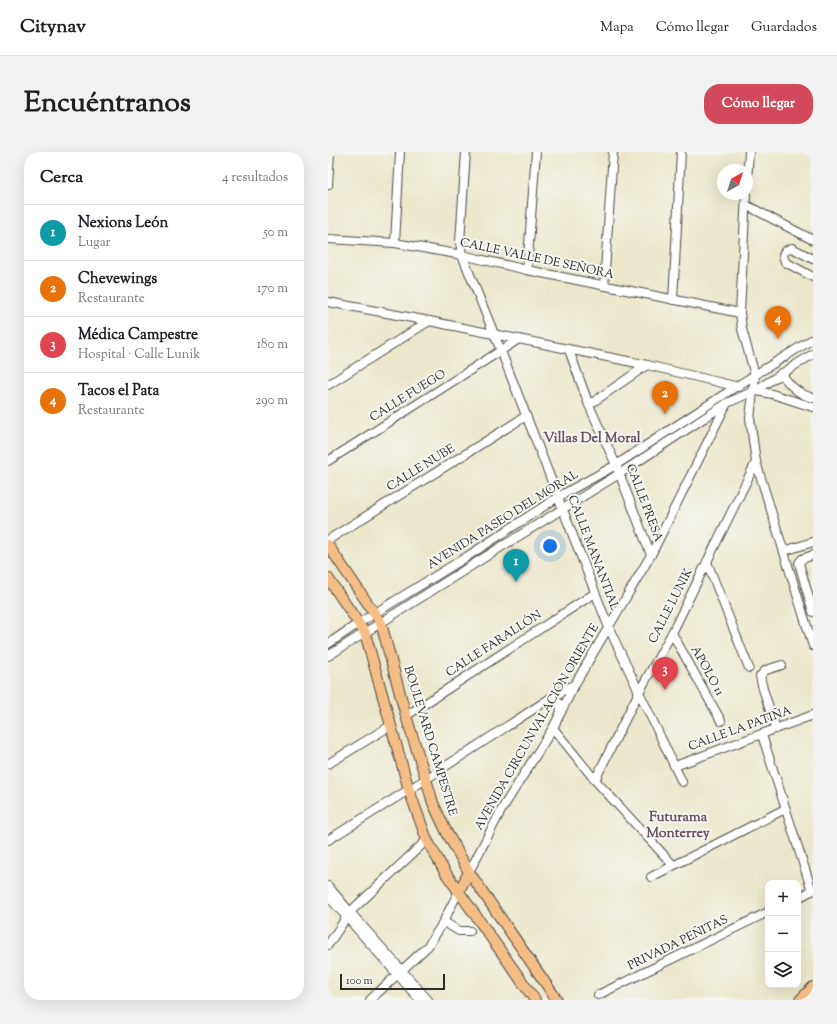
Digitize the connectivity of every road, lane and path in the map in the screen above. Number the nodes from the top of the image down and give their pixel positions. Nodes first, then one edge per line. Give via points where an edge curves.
1 (330, 152) edge
2 (400, 152) edge
3 (466, 152) edge
4 (536, 152) edge
5 (613, 152) edge
6 (681, 152) edge
7 (749, 152) edge
8 (748, 164) edge
9 (328, 185) edge
10 (746, 200) edge
11 (746, 205) junction
12 (328, 239) edge
13 (813, 240) edge
14 (395, 243) junction
15 (462, 255) junction
16 (813, 259) edge
17 (527, 270) junction
18 (813, 276) edge
19 (604, 286) junction
20 (673, 300) junction
21 (332, 303) edge
22 (328, 308) edge
23 (740, 313) junction
24 (429, 321) junction
25 (494, 333) junction
26 (519, 339) junction
27 (813, 340) edge
28 (569, 350) junction
29 (501, 351) junction
30 (813, 354) edge
31 (647, 365) junction
32 (781, 373) junction
33 (755, 375) junction
34 (328, 385) edge
35 (737, 386) junction
36 (754, 391) junction
37 (813, 398) edge
38 (727, 403) junction
39 (589, 405) junction
40 (813, 407) edge
41 (526, 416) junction
42 (328, 461) edge
43 (756, 462) junction
44 (616, 465) junction
45 (619, 474) junction
46 (558, 497) junction
47 (563, 508) junction
48 (328, 540) edge
49 (813, 542) edge
50 (328, 545) edge
51 (784, 551) junction
52 (651, 554) junction
53 (813, 555) edge
54 (707, 562) junction
55 (328, 578) edge
56 (595, 593) junction
57 (813, 612) edge
58 (375, 614) junction
59 (359, 623) junction
60 (381, 623) junction
61 (609, 628) junction
62 (365, 633) junction
63 (672, 633) junction
64 (328, 644) edge
65 (813, 646) edge
66 (328, 656) edge
67 (782, 665) dead end
68 (749, 668) dead end
69 (575, 684) junction
70 (638, 692) junction
71 (548, 699) junction
72 (561, 712) junction
73 (813, 715) edge
74 (406, 716) junction
75 (721, 721) dead end
76 (390, 726) junction
77 (553, 728) junction
78 (776, 729) junction
79 (762, 735) junction
80 (328, 764) edge
81 (675, 766) junction
82 (426, 780) junction
83 (595, 780) junction
84 (682, 782) dead end
85 (409, 790) junction
86 (785, 809) junction
87 (328, 840) edge
88 (427, 840) junction
89 (674, 865) junction
90 (469, 872) junction
91 (651, 877) dead end
92 (328, 886) edge
93 (459, 891) junction
94 (813, 891) edge
95 (328, 896) edge
96 (801, 897) edge
97 (765, 913) edge
98 (347, 914) junction
99 (444, 922) junction
100 (470, 931) dead end
101 (328, 945) edge
102 (400, 972) junction
103 (813, 987) edge
104 (598, 995) dead end
105 (370, 1000) edge
106 (420, 1000) edge
107 (428, 1000) edge
108 (535, 1000) edge
109 (557, 1000) edge
110 (800, 1000) edge

1 - 9 street
2 - 14 street
3 - 15 street, CALLE MANANTIAL via 460,242
4 - 17 street
5 - 19 street
6 - 20 street
7 - 8 street
10 - 11 street
11 - 13 street
11 - 23 street
12 - 14 street, CALLE VALLE DE SEÑORA
14 - 15 street, CALLE VALLE DE SEÑORA
15 - 17 street, CALLE VALLE DE SEÑORA
15 - 25 street, CALLE MANANTIAL
16 - 18 street via 792,248 783,255 785,262
17 - 19 street, CALLE VALLE DE SEÑORA
19 - 20 street, CALLE VALLE DE SEÑORA
20 - 23 street, CALLE VALLE DE SEÑORA
21 - 22 street
21 - 24 street
23 - 33 street
24 - 25 street
24 - 34 street
25 - 26 street
25 - 29 street, CALLE MANANTIAL
26 - 28 street
26 - 29 street, CALLE FUEGO
27 - 33 street, AVENIDA PASEO DEL MORAL
28 - 31 street
28 - 39 street, CALLE PRESA
29 - 41 street, CALLE MANANTIAL
29 - 42 street, CALLE FUEGO
30 - 32 street, AVENIDA PASEO DEL MORAL
31 - 35 street
31 - 39 street
32 - 36 street, AVENIDA PASEO DEL MORAL
32 - 37 street via 796,390
33 - 35 street, AVENIDA PASEO DEL MORAL
33 - 36 street
35 - 36 street
35 - 44 street, AVENIDA PASEO DEL MORAL
36 - 38 street, AVENIDA PASEO DEL MORAL
36 - 40 street
36 - 43 street via 750,418
38 - 45 street, AVENIDA PASEO DEL MORAL
38 - 52 street, AVENIDA CIRCUNVALACIÓN ORIENTE
39 - 44 street, CALLE PRESA
41 - 46 street, CALLE MANANTIAL
41 - 48 street, CALLE NUBE
43 - 51 street
43 - 54 street, CALLE LUNIK
44 - 45 street, CALLE PRESA
44 - 46 street, AVENIDA PASEO DEL MORAL
45 - 47 street, AVENIDA PASEO DEL MORAL
45 - 52 street, CALLE PRESA
46 - 47 street, CALLE MANANTIAL
46 - 58 street, AVENIDA PASEO DEL MORAL
47 - 56 street, CALLE MANANTIAL
47 - 60 street, AVENIDA PASEO DEL MORAL
49 - 51 street
50 - 58 main road, BOULEVARD CAMPESTRE
51 - 65 street
52 - 61 street, AVENIDA CIRCUNVALACIÓN ORIENTE
53 - 57 street via 799,563
54 - 63 street, CALLE LUNIK
54 - 68 street
55 - 59 main road
56 - 61 street, CALLE MANANTIAL
56 - 74 street, CALLE FARALLÓN
58 - 59 street, AVENIDA PASEO DEL MORAL
58 - 60 main road, BOULEVARD CAMPESTRE
59 - 62 main road
59 - 64 street, AVENIDA PASEO DEL MORAL
60 - 62 street, AVENIDA PASEO DEL MORAL
60 - 74 main road, BOULEVARD CAMPESTRE
61 - 69 street, AVENIDA CIRCUNVALACIÓN ORIENTE
61 - 70 street, CALLE MANANTIAL
62 - 66 street, AVENIDA PASEO DEL MORAL
62 - 76 main road
63 - 70 street, CALLE LUNIK
63 - 75 street, APOLO 11
67 - 78 street via 766,670 760,676
69 - 71 street
69 - 72 street, AVENIDA CIRCUNVALACIÓN ORIENTE
70 - 81 street, CALLE MANANTIAL
70 - 83 street, CALLE LUNIK
71 - 72 street via 558,701
71 - 82 street
72 - 77 street, AVENIDA CIRCUNVALACIÓN ORIENTE
73 - 78 street, CALLE LA PATIÑA
74 - 82 main road, BOULEVARD CAMPESTRE
76 - 80 street
76 - 85 main road
77 - 83 street
77 - 90 street, AVENIDA CIRCUNVALACIÓN ORIENTE via 502,809
78 - 79 street, CALLE LA PATIÑA
79 - 81 street, CALLE LA PATIÑA
79 - 86 street
81 - 84 street, CALLE MANANTIAL
82 - 85 street
82 - 90 main road, BOULEVARD CAMPESTRE via 439,818
83 - 89 street
85 - 87 street
85 - 88 main road
86 - 89 street
86 - 94 street
88 - 93 main road
88 - 98 street
89 - 91 street
90 - 93 main road
90 - 109 main road, BOULEVARD CAMPESTRE
92 - 98 street
93 - 99 street
93 - 108 main road
94 - 96 street
95 - 98 street
97 - 104 street, PRIVADA PEÑITAS
98 - 101 street
98 - 102 street
99 - 100 street via 459,931
99 - 102 street via 428,946
102 - 105 street
102 - 106 street
102 - 107 street
103 - 110 main road

